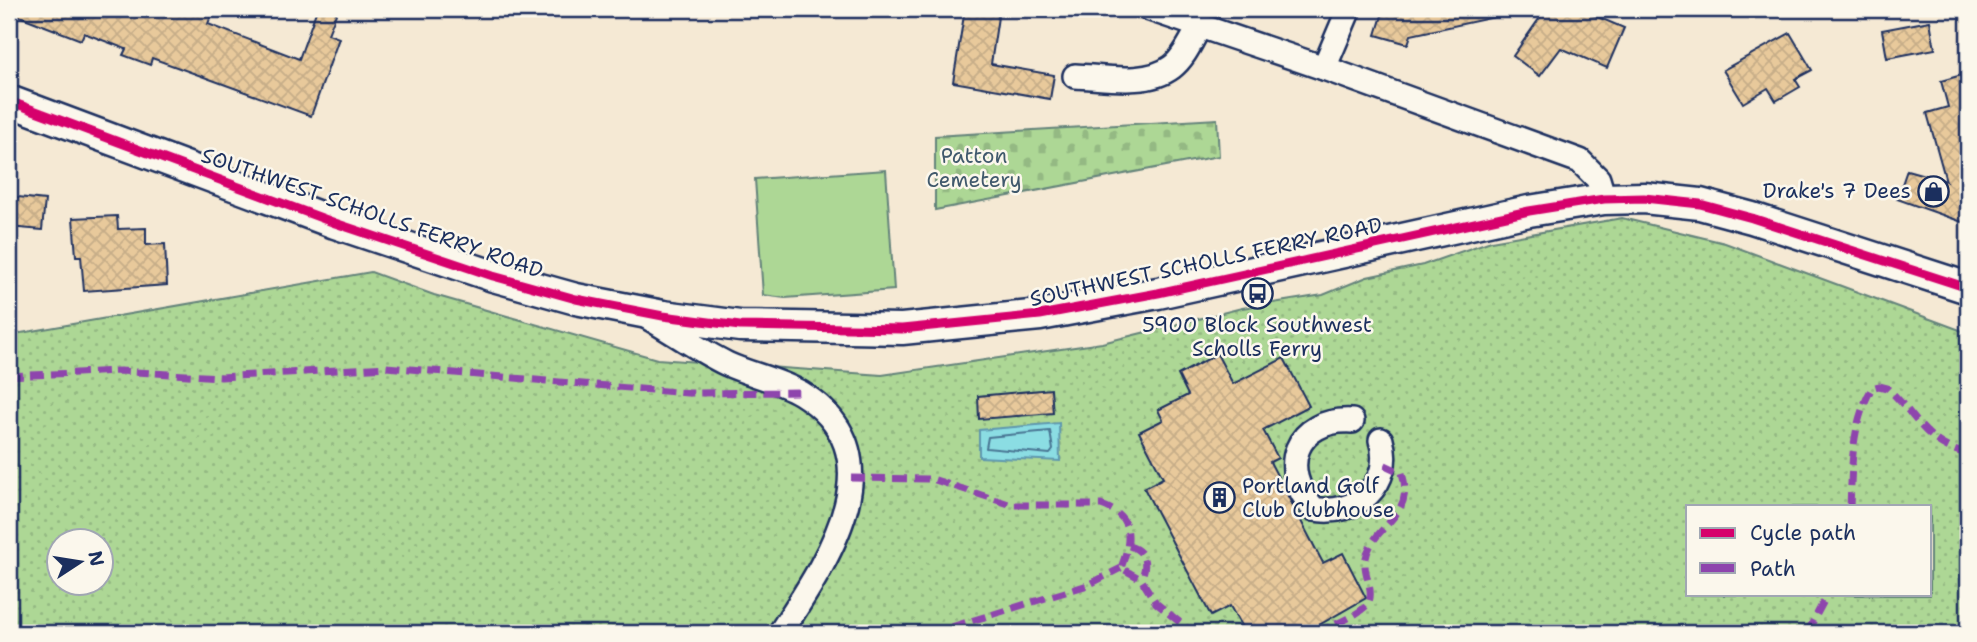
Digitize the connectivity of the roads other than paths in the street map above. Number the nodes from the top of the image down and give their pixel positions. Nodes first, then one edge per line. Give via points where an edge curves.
1 (1150, 9) edge
2 (1349, 9) edge
3 (1200, 26) junction
4 (1324, 68) junction
5 (1074, 76) dead end
6 (9, 101) edge
7 (1604, 199) junction
8 (1968, 288) edge
9 (637, 311) junction
10 (1352, 421) dead end
11 (1381, 440) dead end
12 (780, 633) edge

1 - 3 street
2 - 4 street
3 - 4 street
3 - 5 street via 1174,66 1162,72 1139,78
4 - 7 street via 1580,161 1598,179
6 - 9 main road, SOUTHWEST SCHOLLS FERRY ROAD via 399,245 494,276
7 - 8 main road, SOUTHWEST SCHOLLS FERRY ROAD via 1700,204
7 - 9 main road, SOUTHWEST SCHOLLS FERRY ROAD via 1040,316 902,329 740,326
9 - 12 street via 726,363 799,392 837,424 850,455 851,484 840,529
10 - 11 street via 1338,420 1312,429 1297,447 1297,481 1314,509 1331,512 1352,507 1369,494 1385,465

